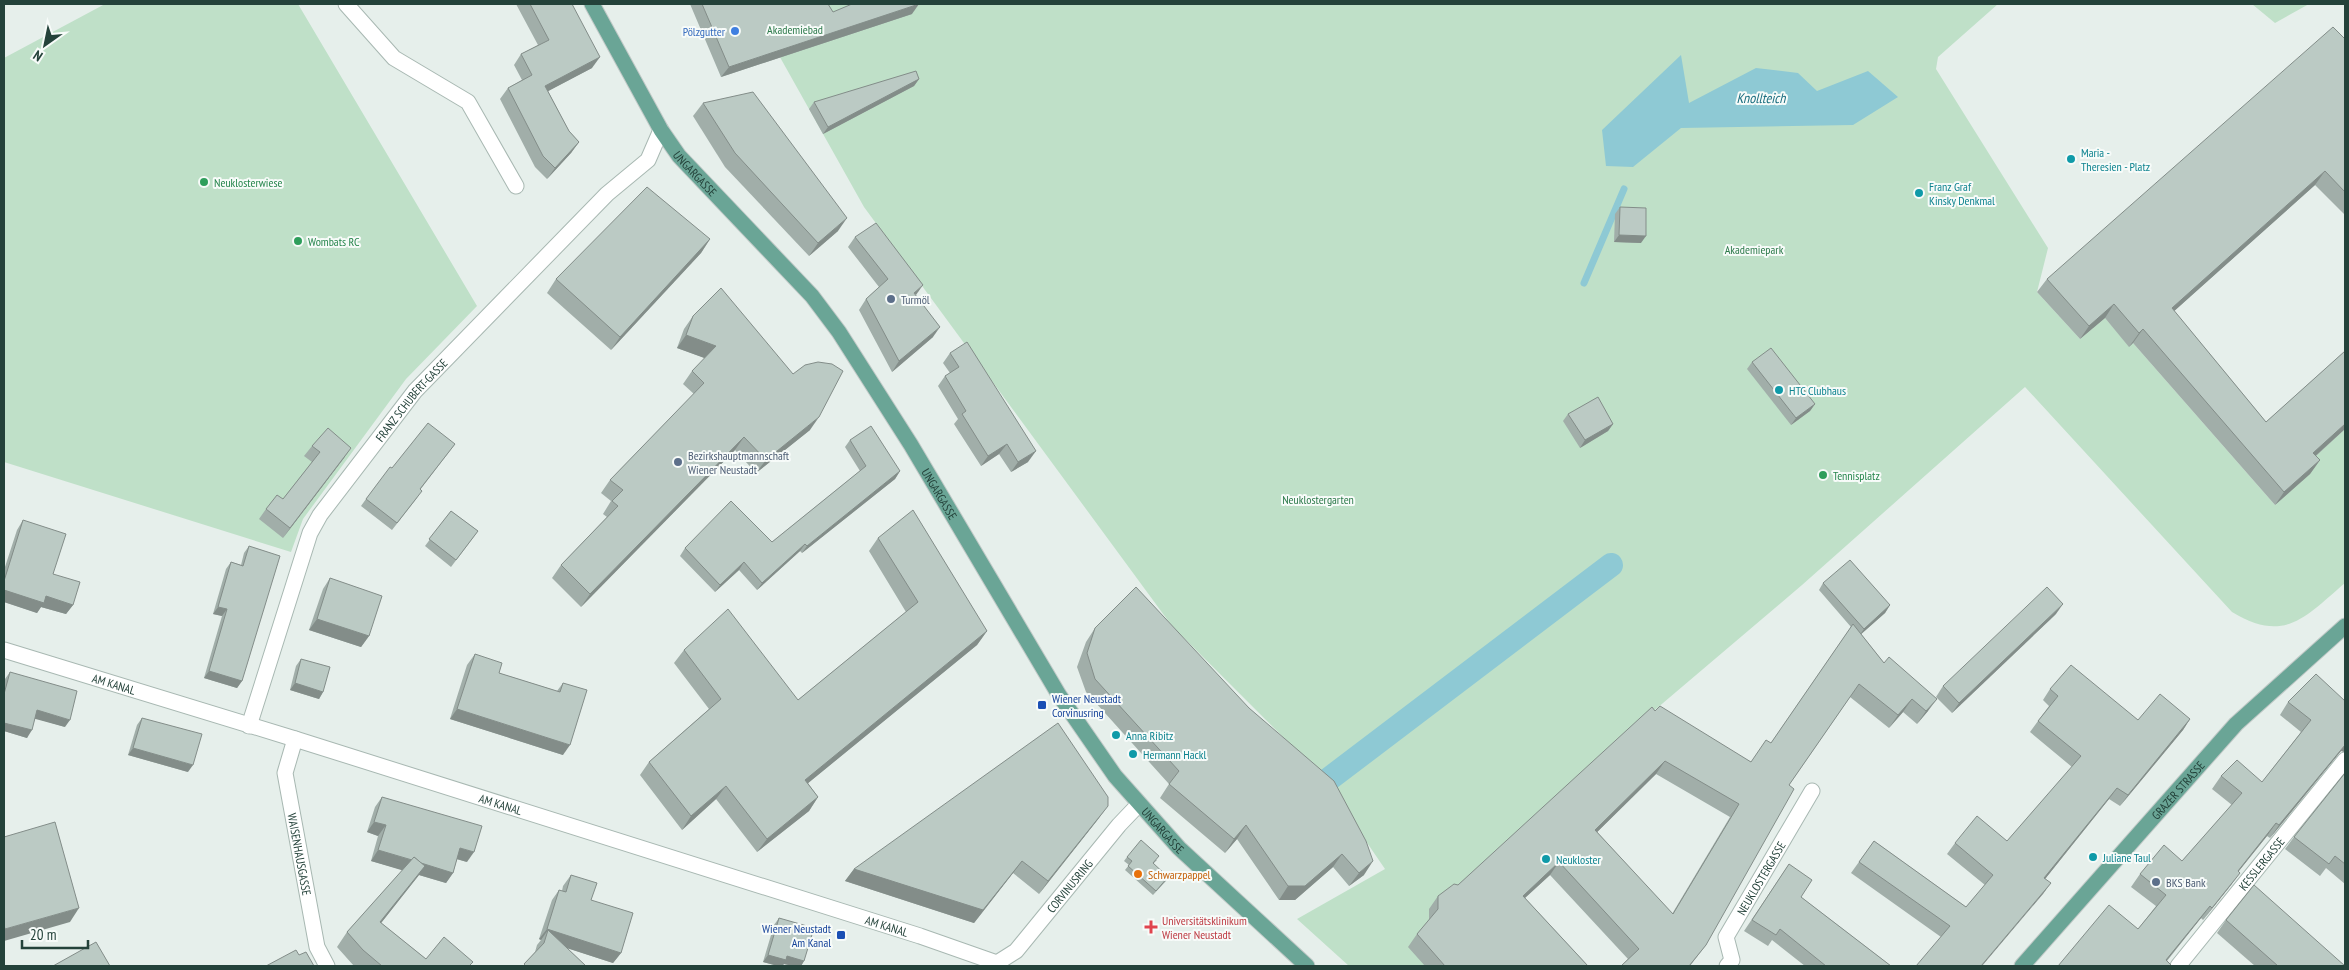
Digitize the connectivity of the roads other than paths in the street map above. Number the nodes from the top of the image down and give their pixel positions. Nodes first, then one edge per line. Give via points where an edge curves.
1 (592, 4) edge
2 (355, 6) edge
3 (661, 130) junction
4 (516, 186) dead end
5 (2345, 626) edge
6 (4, 650) edge
7 (249, 726) junction
8 (294, 739) junction
9 (2345, 760) edge
10 (1812, 792) dead end
11 (1139, 804) junction
12 (997, 963) joint
13 (1733, 964) edge
14 (327, 966) edge
15 (1307, 966) edge
16 (2022, 966) edge
17 (2178, 966) edge

1 - 3 main road, UNGARGASSE
2 - 4 street via 394,58 468,102
3 - 7 street, FRANZ SCHUBERT-GASSE via 648,160 607,194 415,391 320,515 310,533
3 - 11 main road, UNGARGASSE via 679,156 812,296 839,332 1059,695 1115,776
5 - 16 main road, GRAZER STRASSE via 2236,724
6 - 7 street, AM KANAL
7 - 8 street, AM KANAL
8 - 12 street, AM KANAL
8 - 14 street, WAISENHAUSGASSE via 285,773 317,947
9 - 17 street, KESSLERGASSE
10 - 13 street, NEUKLOSTERGASSE via 1726,936
11 - 12 street, CORVINUSRING via 1119,824 1016,951
11 - 15 main road, UNGARGASSE via 1179,848

